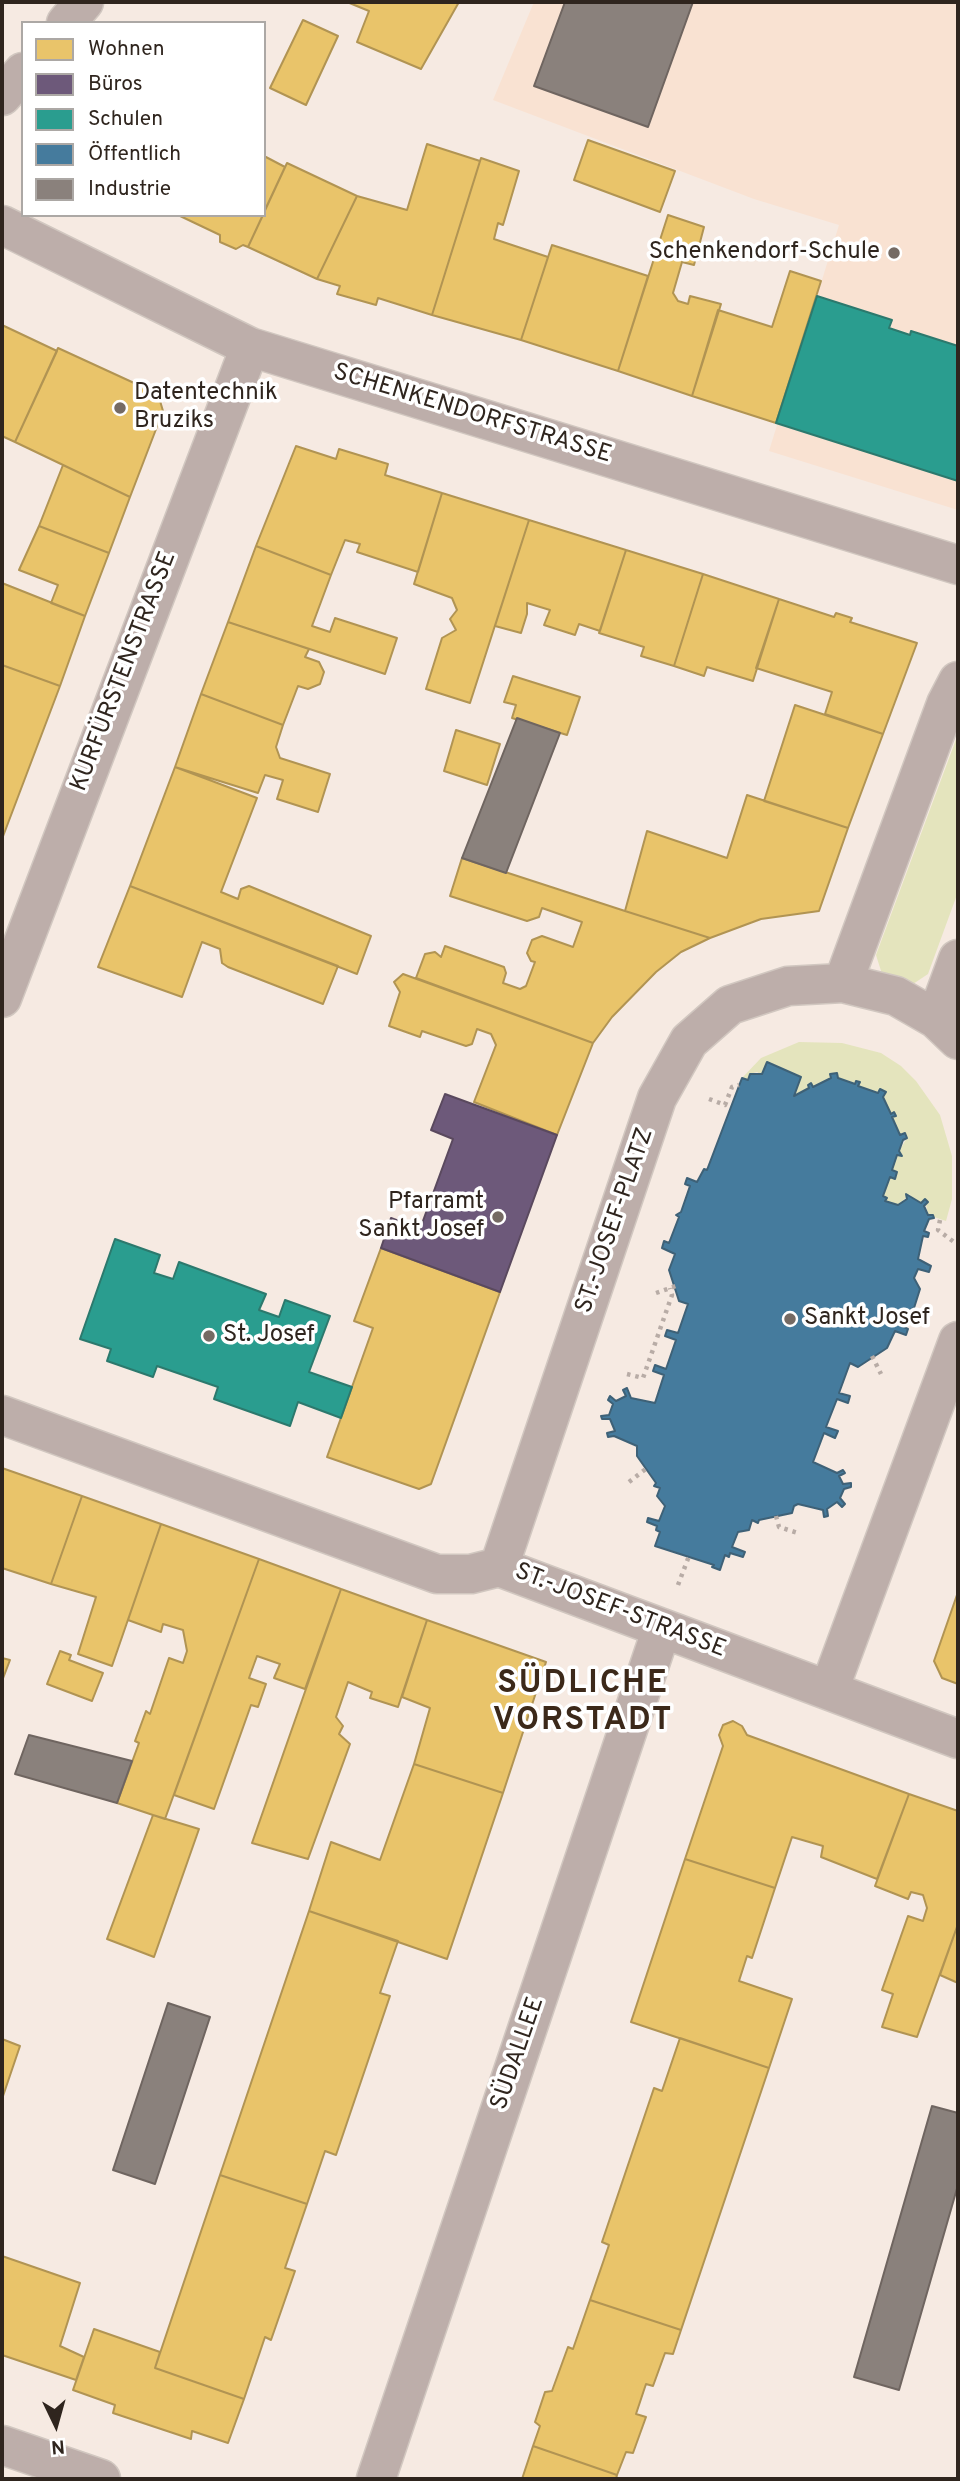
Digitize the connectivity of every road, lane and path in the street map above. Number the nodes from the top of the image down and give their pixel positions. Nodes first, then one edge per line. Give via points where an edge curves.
1 (84, 2) edge
2 (68, 21) edge
3 (21, 74) edge
4 (2, 96) edge
5 (2, 225) edge
6 (250, 346) junction
7 (958, 565) edge
8 (958, 681) edge
9 (958, 959) edge
10 (843, 983) junction
11 (2, 998) edge
12 (947, 1030) edge
13 (739, 1085) dead end
14 (707, 1098) dead end
15 (940, 1220) dead end
16 (954, 1242) dead end
17 (656, 1293) dead end
18 (958, 1341) edge
19 (872, 1356) dead end
20 (627, 1374) dead end
21 (881, 1374) dead end
22 (2, 1415) edge
23 (647, 1468) dead end
24 (629, 1482) dead end
25 (776, 1516) dead end
26 (798, 1533) dead end
27 (689, 1556) dead end
28 (499, 1567) junction
29 (682, 1576) dead end
30 (662, 1628) junction
31 (828, 1690) junction
32 (958, 1740) edge
33 (2, 2445) edge
34 (101, 2479) edge
35 (376, 2479) edge

1 - 2 street
3 - 4 street
5 - 6 street, SCHENKENDORFSTRASSE
6 - 7 street, SCHENKENDORFSTRASSE
6 - 11 street, KURFÜRSTENSTRASSE
8 - 10 street
9 - 12 street, ST.-JOSEF-PLATZ
10 - 12 street, ST.-JOSEF-PLATZ via 896,996
10 - 28 street, ST.-JOSEF-PLATZ via 788,986 730,1005 689,1041 657,1098
13 - 14 path via 732,1087 725,1105
15 - 16 path via 938,1230
17 - 20 path via 673,1287 643,1378
18 - 31 street
19 - 21 path
22 - 28 street, ST.-JOSEF-STRASSE via 437,1574 471,1574
23 - 24 path
25 - 26 path via 779,1527
27 - 29 path
28 - 30 street, ST.-JOSEF-STRASSE
30 - 31 street, ST.-JOSEF-STRASSE
30 - 35 street, SÜDALLEE
31 - 32 street, ST.-JOSEF-STRASSE
33 - 34 street

